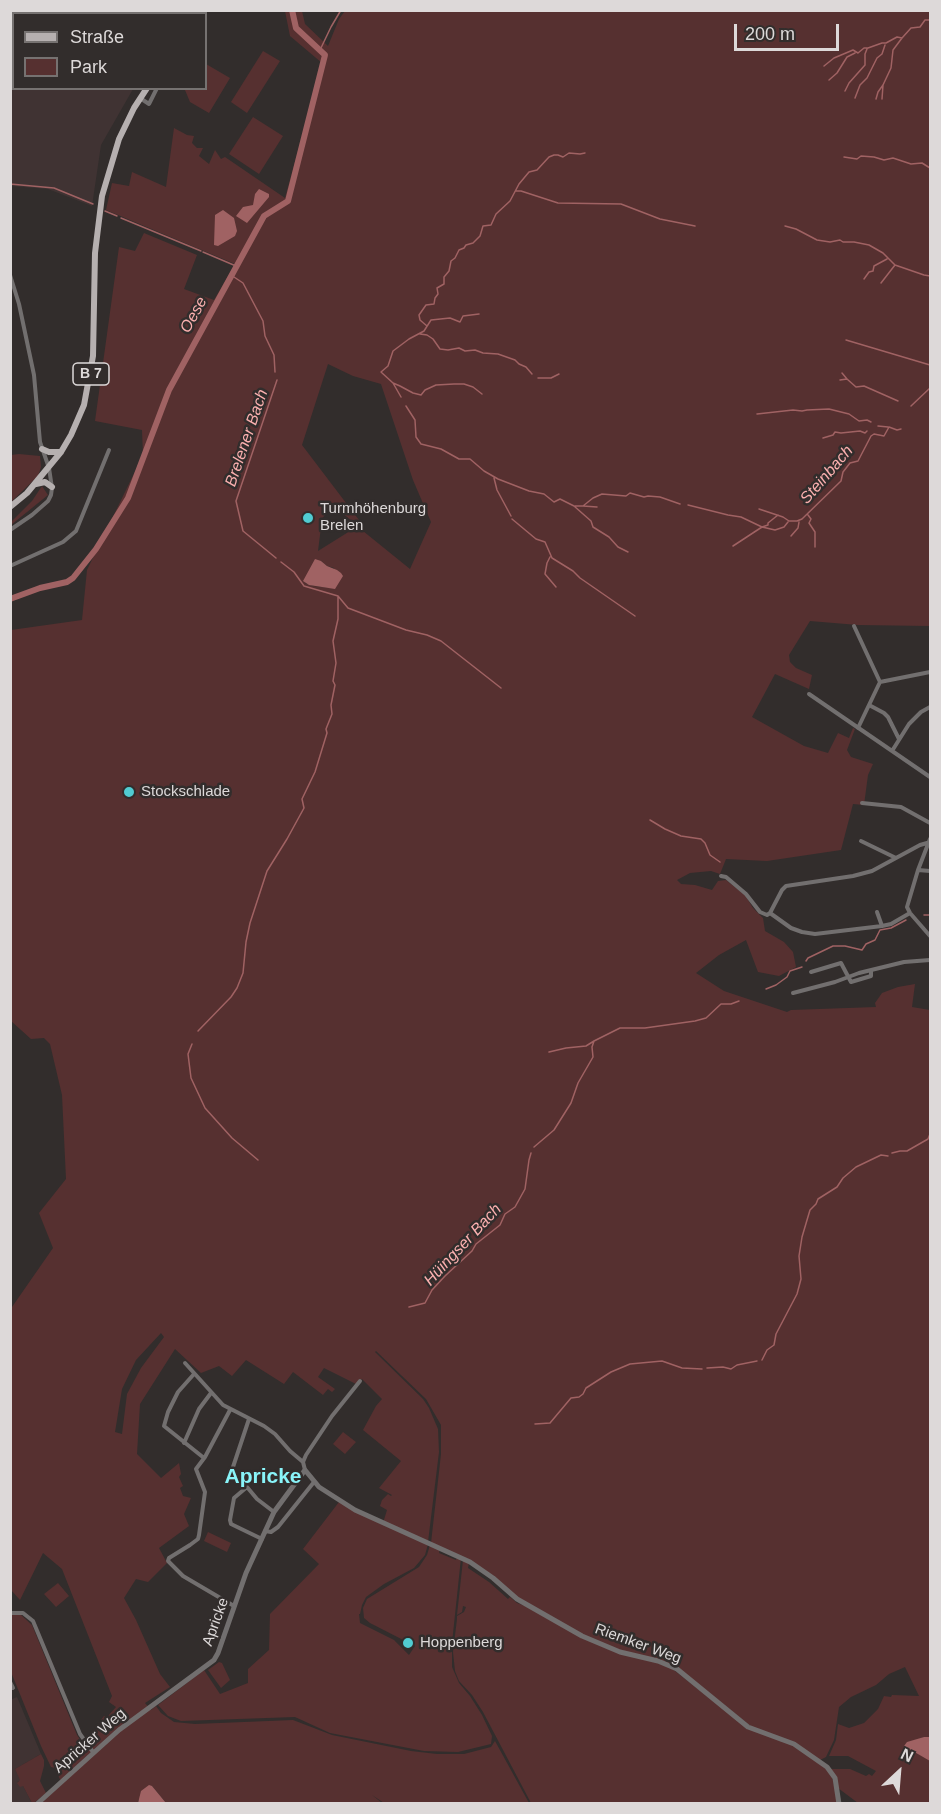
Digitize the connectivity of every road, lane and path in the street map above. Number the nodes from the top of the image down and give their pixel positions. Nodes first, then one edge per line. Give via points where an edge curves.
1 (146, 90) edge
2 (156, 90) edge
3 (140, 98) junction
4 (10, 275) edge
5 (42, 449) junction
6 (109, 450) dead end
7 (61, 452) junction
8 (49, 468) junction
9 (35, 484) junction
10 (52, 487) junction
11 (10, 507) edge
12 (10, 530) edge
13 (10, 566) edge
14 (854, 626) dead end
15 (930, 672) edge
16 (880, 682) junction
17 (808, 694) dead end
18 (869, 705) junction
19 (930, 707) edge
20 (858, 728) junction
21 (899, 739) junction
22 (892, 751) junction
23 (930, 777) edge
24 (862, 803) dead end
25 (930, 824) edge
26 (861, 841) dead end
27 (929, 841) edge
28 (896, 858) junction
29 (918, 870) junction
30 (930, 871) edge
31 (721, 876) dead end
32 (877, 912) dead end
33 (770, 913) junction
34 (910, 913) junction
35 (882, 926) junction
36 (930, 936) edge
37 (930, 960) edge
38 (811, 972) dead end
39 (848, 977) junction
40 (793, 993) dead end
41 (185, 1363) dead end
42 (194, 1374) junction
43 (360, 1381) dead end
44 (211, 1394) junction
45 (231, 1410) junction
46 (249, 1419) junction
47 (184, 1443) junction
48 (204, 1458) junction
49 (303, 1462) junction
50 (233, 1467) dead end
51 (305, 1470) junction
52 (314, 1482) junction
53 (274, 1512) junction
54 (266, 1531) junction
55 (262, 1539) junction
56 (234, 1606) junction
57 (10, 1613) edge
58 (10, 1682) edge
59 (13, 1688) dead end
60 (160, 1699) joint
61 (93, 1752) junction
62 (37, 1803) edge
63 (839, 1803) edge

1 - 3 main road, B 7
2 - 3 street via 149,104
3 - 7 main road, B 7 via 114,153 102,196 95,253 90,380 79,420
4 - 5 street via 34,375
5 - 7 main road
5 - 8 street
6 - 13 street via 76,531 63,542
7 - 8 main road, B 7
8 - 9 main road, B 7
8 - 10 street
9 - 10 main road via 45,482
9 - 11 main road, B 7
10 - 12 street via 48,501
14 - 16 street
15 - 16 street
16 - 18 street
17 - 20 street
18 - 20 street
18 - 21 street via 888,717
19 - 21 street via 909,724
20 - 22 street
21 - 22 street
22 - 23 street
24 - 25 street via 901,807
26 - 28 street
27 - 28 street
27 - 29 street
28 - 33 street via 854,876 786,886
29 - 30 street
29 - 34 street via 907,904
31 - 33 street via 746,894 760,912
32 - 35 street
33 - 35 street via 791,928 815,934
34 - 35 street
34 - 36 street
37 - 39 street via 904,962
38 - 39 street via 842,963
39 - 40 street
41 - 42 street
42 - 44 street
42 - 47 street via 178,1392 164,1426
43 - 49 street
44 - 45 street
44 - 47 street via 199,1409
45 - 46 street
45 - 48 street
46 - 49 street via 275,1434
46 - 50 street
47 - 48 street
48 - 56 street via 196,1469 205,1492 200,1535 168,1561 183,1576
49 - 51 street
51 - 52 street
51 - 53 street, Apricke
52 - 54 street, Apricke via 278,1527
52 - 63 street, Riemker Weg via 368,1517 470,1562 517,1599 591,1641 677,1669 748,1727 794,1744 827,1767 835,1778
53 - 54 street, Apricke
53 - 55 street via 247,1487 234,1498 231,1524
54 - 55 street, Apricke
55 - 56 street, Apricke
56 - 60 street, Apricke via 214,1660
57 - 61 street via 23,1614 33,1621 80,1734
58 - 59 street
60 - 61 street, Apricker Weg
61 - 62 street, Apricker Weg

